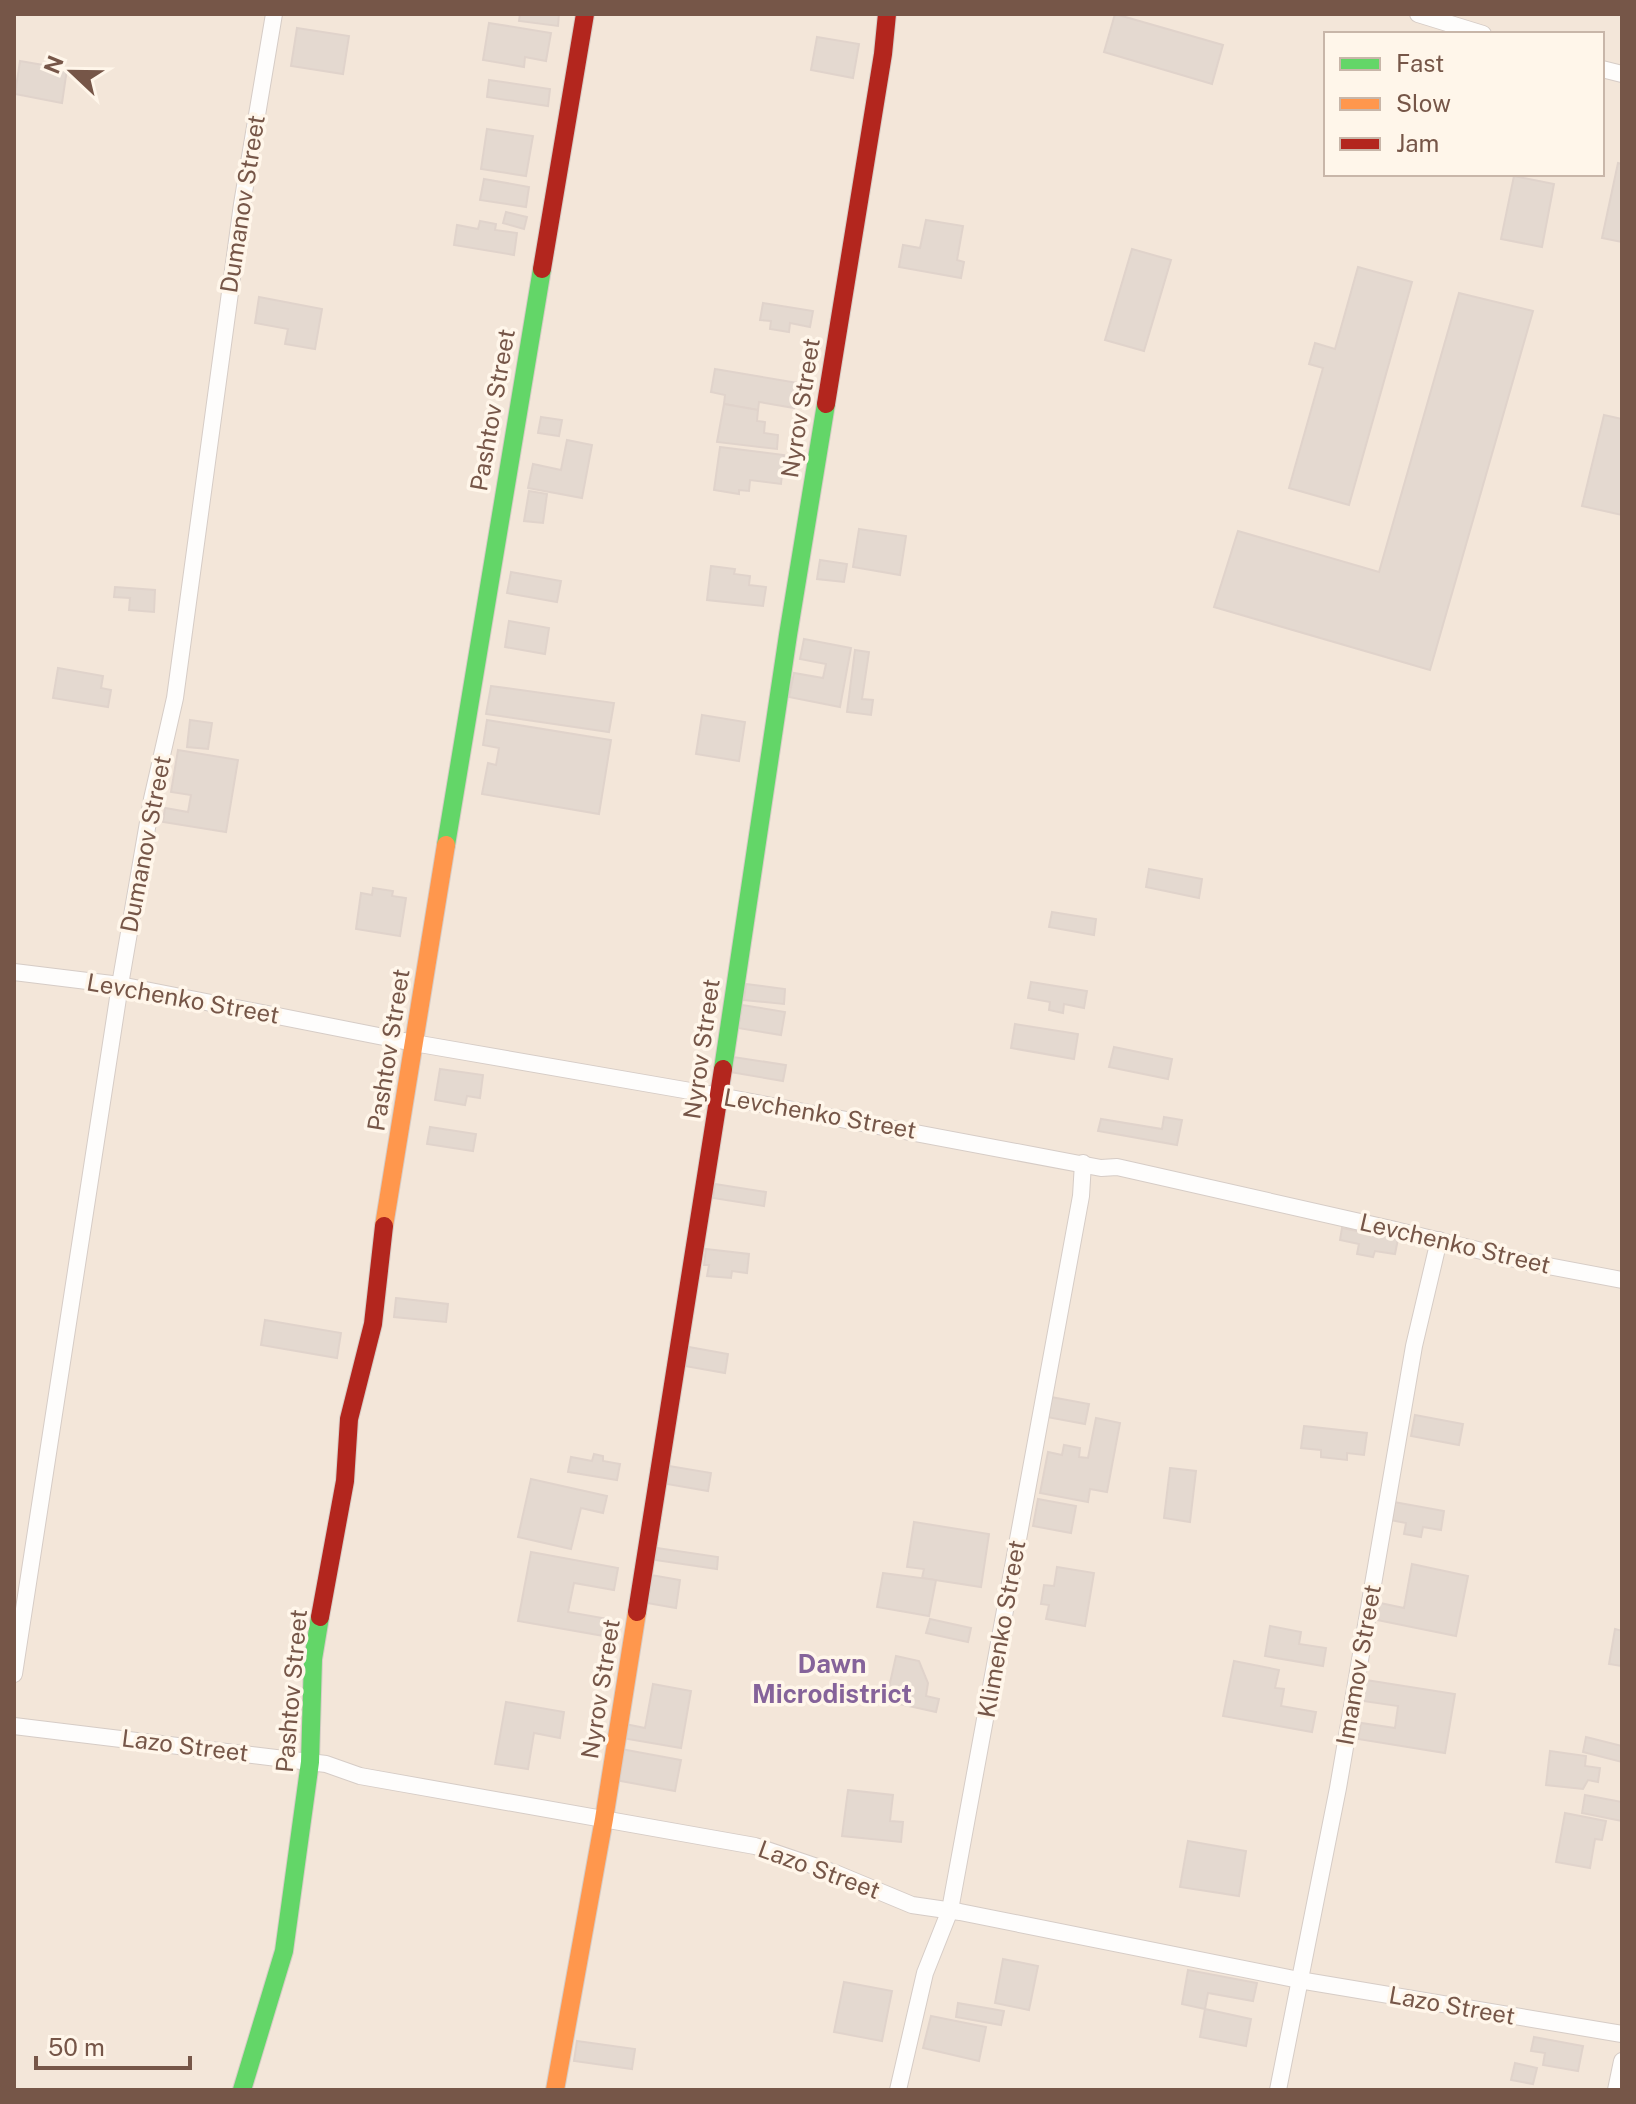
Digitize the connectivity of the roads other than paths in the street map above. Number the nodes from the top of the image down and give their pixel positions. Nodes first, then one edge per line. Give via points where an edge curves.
1 (274, 14) edge
2 (585, 14) edge
3 (887, 14) edge
4 (1418, 14) edge
5 (1474, 26) edge
6 (14, 972) edge
7 (120, 985) junction
8 (414, 1043) junction
9 (719, 1096) junction
10 (1083, 1163) junction
11 (1439, 1240) junction
12 (1622, 1280) edge
13 (14, 1674) edge
14 (14, 1726) edge
15 (310, 1762) junction
16 (604, 1819) junction
17 (950, 1910) junction
18 (1299, 1980) junction
19 (1622, 2034) edge
20 (1622, 2061) edge
21 (242, 2090) edge
22 (555, 2090) edge
23 (898, 2090) edge
24 (1278, 2090) edge
25 (1616, 2090) edge

1 - 7 street, Dumanov Street via 242,204 175,698
2 - 8 street, Pashtov Street
3 - 9 street, Nyrov Street
4 - 5 street
6 - 7 street, Levchenko Street
7 - 8 street, Levchenko Street
7 - 13 street, Dumanov Street
8 - 9 street, Levchenko Street
8 - 15 street, Pashtov Street via 373,1324 349,1419 345,1481 313,1659
9 - 10 street, Levchenko Street
9 - 16 street, Nyrov Street
10 - 11 street, Levchenko Street
10 - 17 street, Klimenko Street
11 - 12 street, Levchenko Street
11 - 18 street, Imamov Street via 1414,1346 1338,1788
14 - 15 street, Lazo Street
15 - 16 street, Lazo Street via 360,1776
15 - 21 street, Pashtov Street via 284,1951
16 - 17 street, Lazo Street via 755,1846 912,1905
16 - 22 street, Nyrov Street
17 - 18 street, Lazo Street
17 - 23 street, Klimenko Street via 925,1973
18 - 19 street, Lazo Street
18 - 24 street, Imamov Street
20 - 25 street

